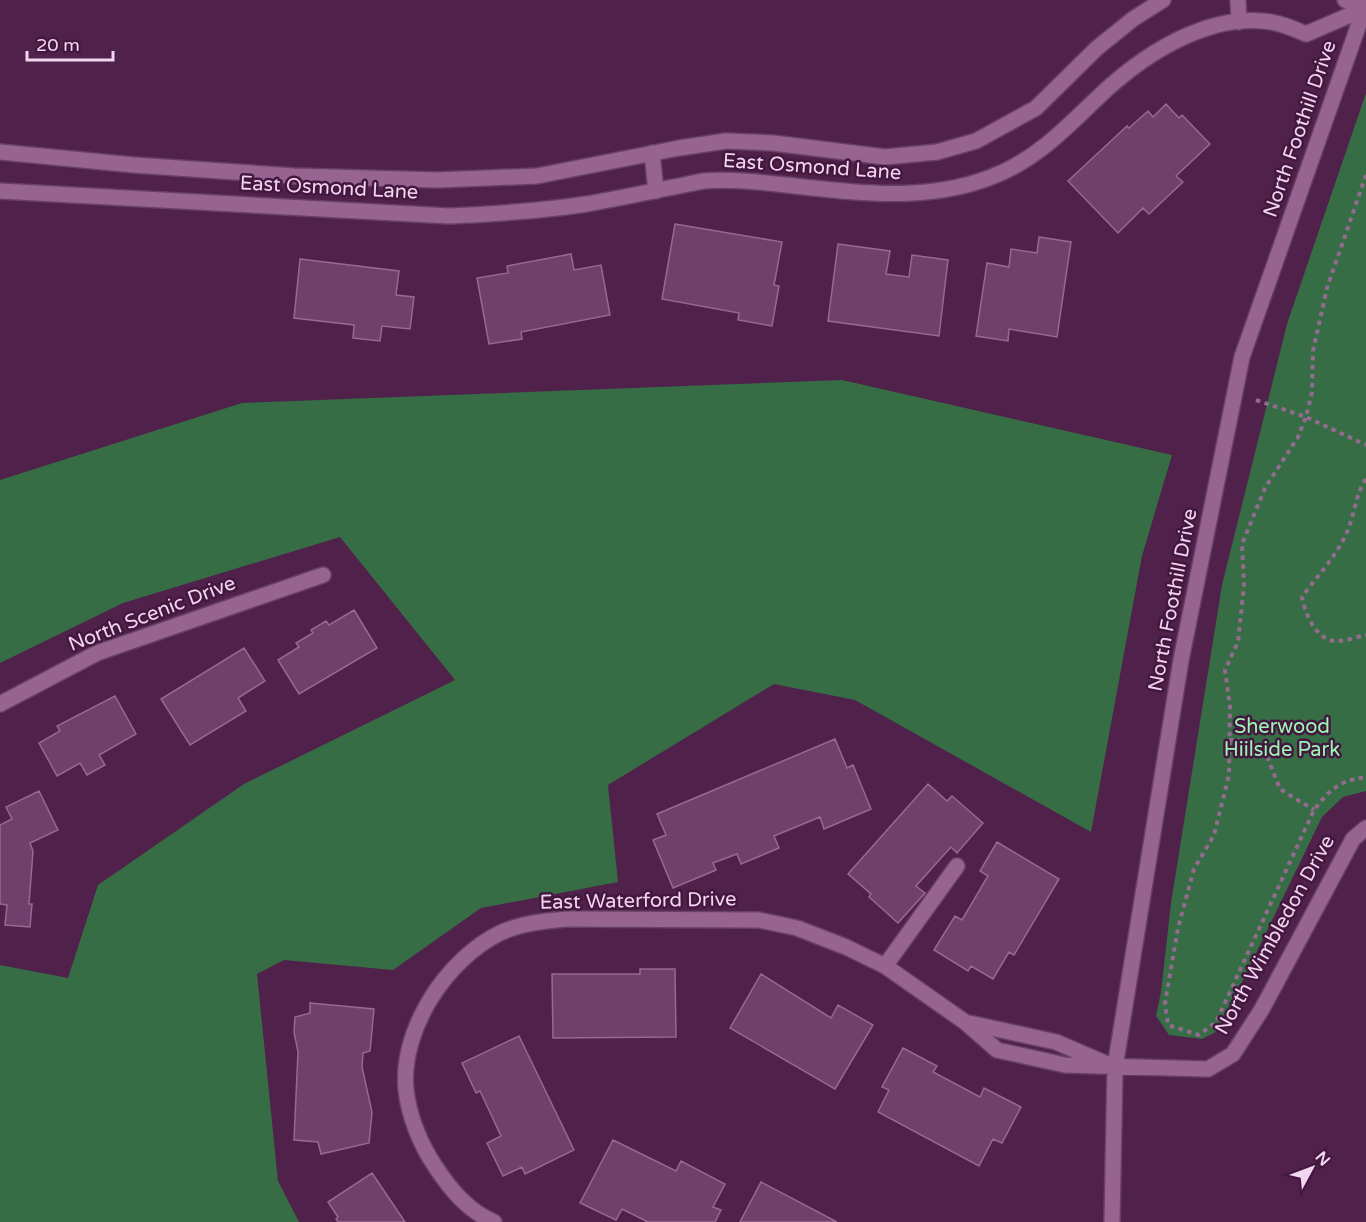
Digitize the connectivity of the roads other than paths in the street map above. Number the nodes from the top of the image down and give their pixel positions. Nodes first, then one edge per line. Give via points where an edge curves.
1 (1163, 0) edge
2 (1238, 0) edge
3 (1345, 0) edge
4 (1365, 7) edge
5 (1239, 22) junction
6 (0, 152) edge
7 (652, 153) junction
8 (0, 190) edge
9 (656, 191) junction
10 (323, 575) dead end
11 (0, 704) edge
12 (1366, 828) edge
13 (957, 866) dead end
14 (885, 966) junction
15 (1115, 1067) junction
16 (494, 1222) edge
17 (1112, 1222) edge

1 - 7 street, East Osmond Lane via 1097,48 1036,108 976,141 937,152 885,157 726,141
2 - 5 street
3 - 4 street
4 - 5 street, East Osmond Lane via 1306,34 1269,21
4 - 15 street, North Foothill Drive via 1242,357 1181,660
5 - 9 street, East Osmond Lane via 1187,35 1153,52 1107,89 1058,137 1004,172 976,183 916,194 882,195 704,181
6 - 7 street, East Osmond Lane via 294,176 436,180 537,176
7 - 9 street
8 - 9 street, East Osmond Lane via 450,216 520,213
10 - 11 street, North Scenic Drive via 97,653
12 - 15 street, North Wimbledon Drive via 1353,839 1262,1010 1233,1054 1208,1069
13 - 14 street
14 - 15 street, East Waterford Drive via 965,1022 1056,1042
14 - 16 street, East Waterford Drive via 797,928 759,920 538,922 501,933 464,956 441,982 421,1015 409,1053 406,1088 427,1154 447,1185 468,1206
15 - 17 street, North Foothill Drive

